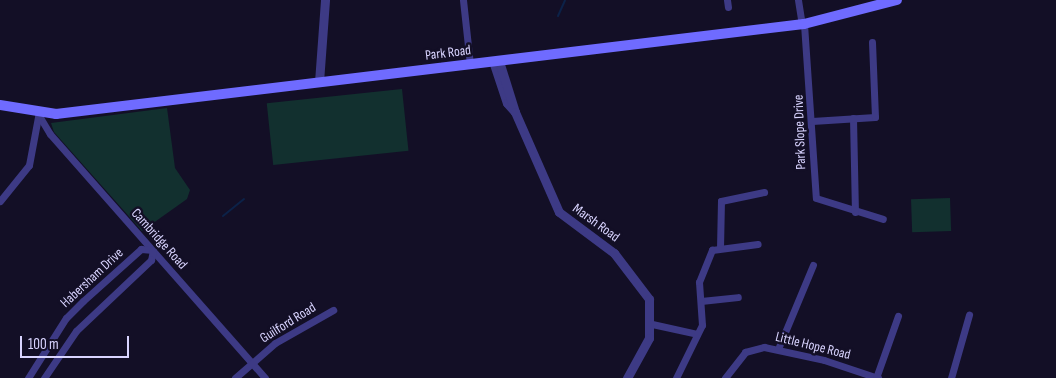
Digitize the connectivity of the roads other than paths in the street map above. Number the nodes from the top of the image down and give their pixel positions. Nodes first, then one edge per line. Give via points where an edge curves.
1 (325, 0) edge
2 (463, 0) edge
3 (798, 0) edge
4 (897, 0) edge
5 (803, 24) junction
6 (872, 42) dead end
7 (496, 61) junction
8 (470, 64) junction
9 (319, 82) junction
10 (0, 105) edge
11 (38, 114) junction
12 (853, 118) junction
13 (812, 121) junction
14 (764, 192) dead end
15 (0, 201) edge
16 (855, 212) junction
17 (883, 219) dead end
18 (758, 244) dead end
19 (720, 248) junction
20 (153, 250) junction
21 (813, 265) dead end
22 (738, 297) dead end
23 (700, 301) junction
24 (333, 310) dead end
25 (969, 315) dead end
26 (898, 316) dead end
27 (652, 324) junction
28 (697, 334) junction
29 (778, 349) junction
30 (251, 364) junction
31 (28, 378) edge
32 (44, 378) edge
33 (236, 378) edge
34 (265, 378) edge
35 (627, 378) edge
36 (676, 378) edge
37 (725, 378) edge
38 (876, 378) edge
39 (951, 378) edge

1 - 9 street
2 - 8 street
3 - 5 street, Park Slope Drive
4 - 5 main road, Park Road
5 - 7 main road, Park Road
5 - 13 street, Park Slope Drive
6 - 12 street via 875,117
7 - 8 main road, Park Road
7 - 27 street, Marsh Road via 559,212 609,248 635,275 649,299
8 - 9 main road, Park Road
9 - 11 main road, Park Road
10 - 11 main road, Park Road
11 - 15 street via 29,165
11 - 20 street, Cambridge Road via 50,134
12 - 13 street
12 - 16 street
13 - 16 street, Park Slope Drive via 816,198
14 - 19 street via 722,201
16 - 17 street, Park Slope Drive
18 - 19 street
19 - 23 street via 712,250 700,278
20 - 30 street, Cambridge Road
20 - 31 street, Habersham Drive via 141,250 66,318
20 - 32 street, Habersham Drive via 151,260 76,331
21 - 29 street
22 - 23 street
23 - 28 street via 702,325
24 - 30 street, Guilford Road via 289,334
25 - 39 street
26 - 38 street
27 - 28 street
27 - 35 street
28 - 36 street
29 - 37 street, Little Hope Road via 756,347 745,352
29 - 38 street, Little Hope Road
30 - 33 street, Guilford Road
30 - 34 street, Cambridge Road

